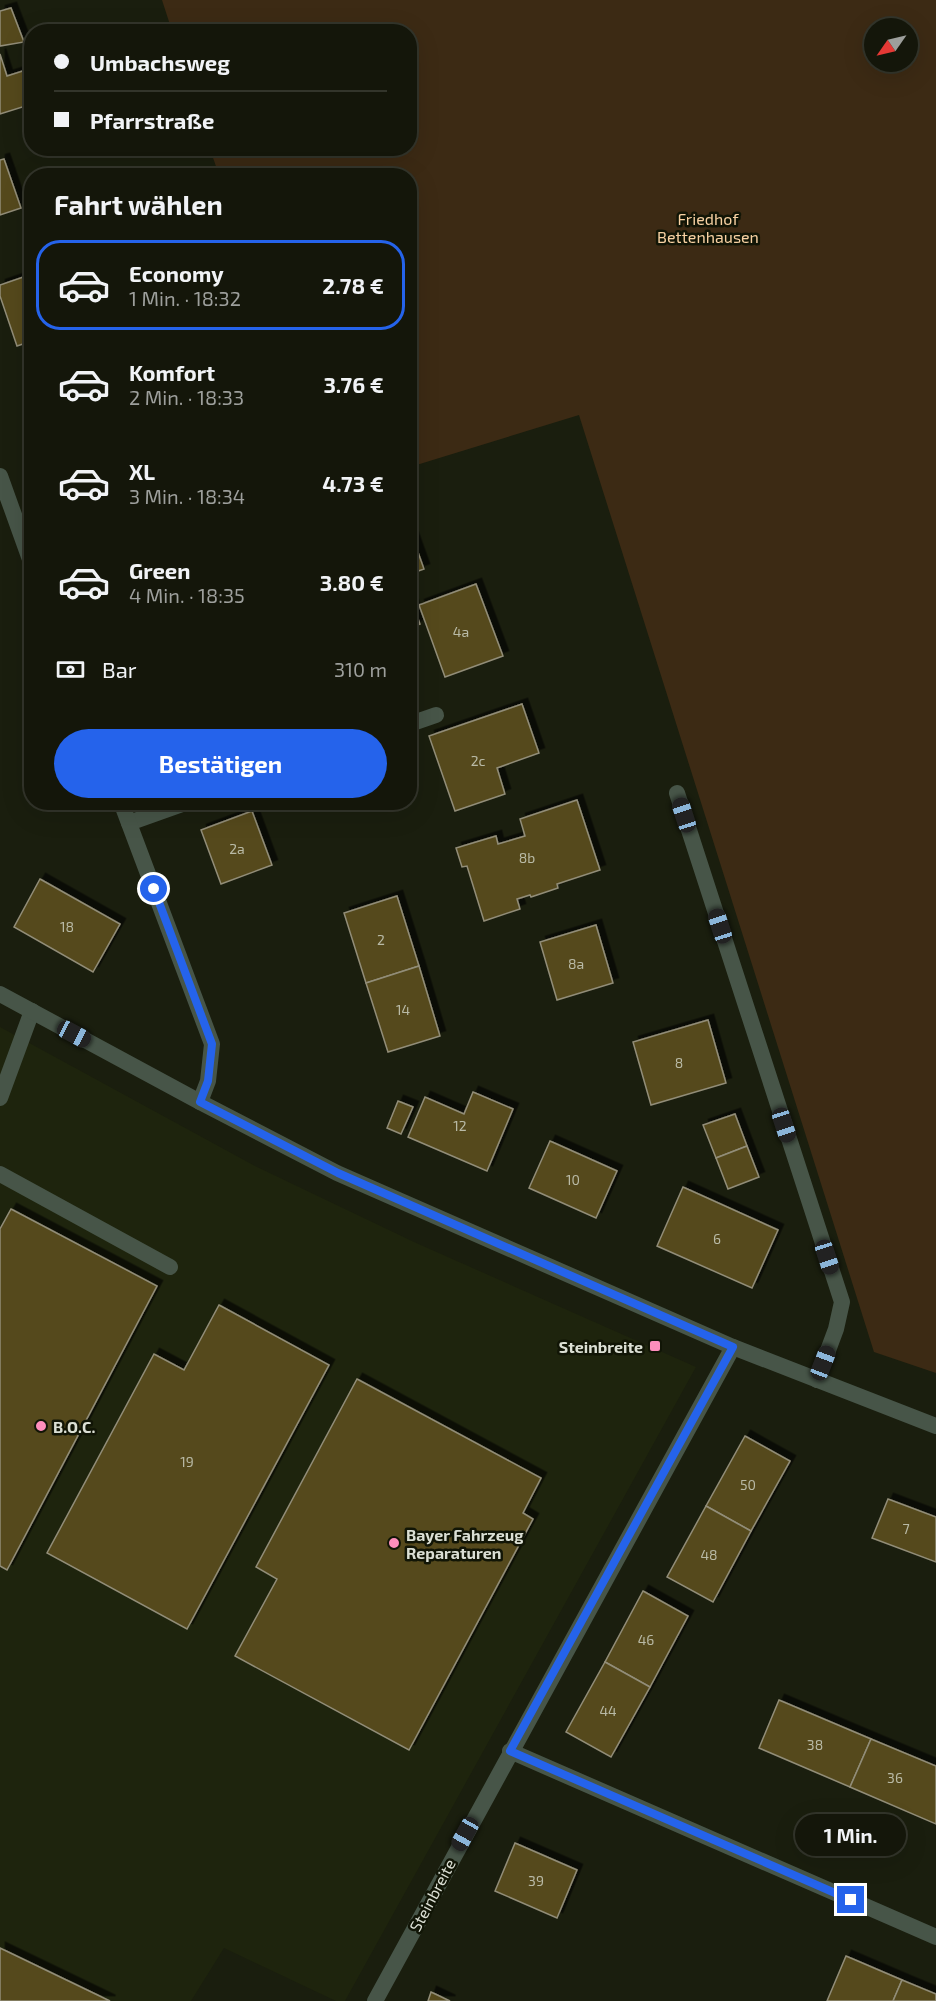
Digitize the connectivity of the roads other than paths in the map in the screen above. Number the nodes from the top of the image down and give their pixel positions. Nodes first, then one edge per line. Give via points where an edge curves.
1 (0, 476) edge
2 (24, 543) edge
3 (436, 715) dead end
4 (417, 722) edge
5 (677, 793) dead end
6 (124, 810) edge
7 (166, 810) edge
8 (129, 823) junction
9 (0, 994) edge
10 (32, 1011) junction
11 (0, 1098) edge
12 (200, 1102) junction
13 (0, 1174) edge
14 (170, 1267) dead end
15 (733, 1347) junction
16 (817, 1380) junction
17 (936, 1426) edge
18 (510, 1751) junction
19 (936, 1937) edge
20 (375, 2001) edge

1 - 2 street
3 - 4 street
5 - 16 street via 842,1302
6 - 8 street
7 - 8 street
8 - 12 street via 212,1044 208,1081
9 - 10 street
10 - 11 street
10 - 12 street
12 - 15 street via 338,1173
13 - 14 street
15 - 16 street
15 - 18 street, Steinbreite
16 - 17 street
18 - 19 street
18 - 20 street, Steinbreite

